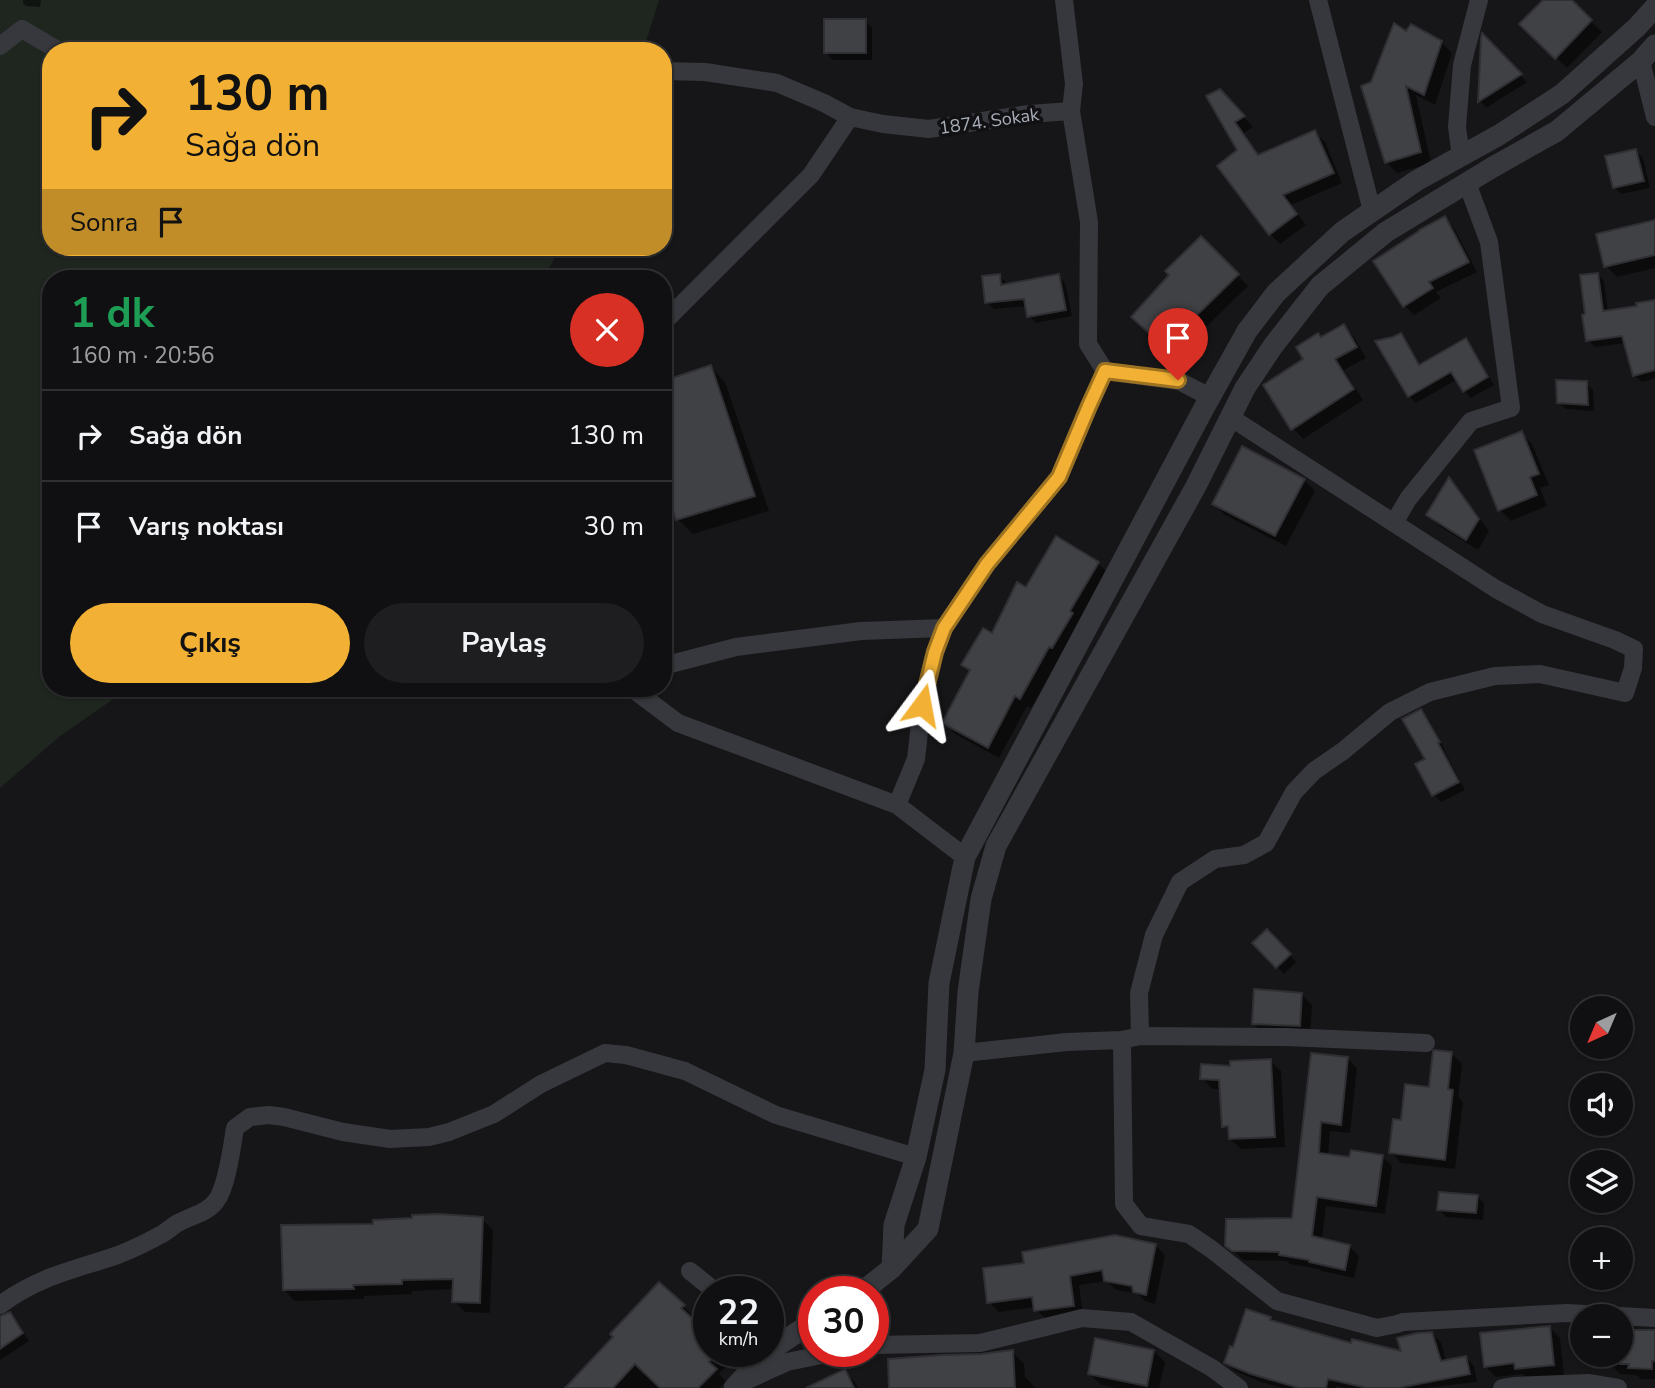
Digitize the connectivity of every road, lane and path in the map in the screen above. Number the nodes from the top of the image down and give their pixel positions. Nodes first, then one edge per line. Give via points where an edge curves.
1 (1064, 0) edge
2 (1318, 0) edge
3 (1479, 0) edge
4 (1655, 6) edge
5 (44, 42) edge
6 (0, 46) edge
7 (1648, 53) edge
8 (672, 71) edge
9 (1071, 111) junction
10 (850, 117) junction
11 (1655, 117) edge
12 (1461, 156) junction
13 (1467, 183) junction
14 (1372, 211) junction
15 (672, 314) edge
16 (1105, 371) junction
17 (1210, 397) junction
18 (1230, 417) junction
19 (1394, 523) junction
20 (944, 628) junction
21 (672, 664) edge
22 (643, 697) edge
23 (897, 805) junction
24 (965, 858) junction
25 (1131, 1038) junction
26 (1426, 1043) dead end
27 (964, 1053) junction
28 (916, 1157) junction
29 (892, 1268) junction
30 (690, 1270) dead end
31 (697, 1276) edge
32 (882, 1276) edge
33 (0, 1305) edge
34 (1570, 1313) edge
35 (1633, 1317) edge
36 (1655, 1318) edge
37 (889, 1345) edge
38 (798, 1360) edge
39 (751, 1367) edge
40 (734, 1387) edge
41 (1239, 1388) edge
42 (1502, 1388) edge
43 (1618, 1388) edge

1 - 9 street via 1073,84
2 - 14 street
3 - 12 street via 1462,65 1457,127
4 - 12 street via 1562,94
5 - 6 street via 22,29
7 - 11 street
7 - 13 street via 1557,131
8 - 10 street, 1874. Sokak via 777,83
9 - 10 street, 1874. Sokak via 929,129
9 - 16 street via 1089,222 1088,344
10 - 15 street via 811,175
12 - 14 street
13 - 18 street via 1385,233 1320,286 1273,346
13 - 19 street via 1489,242 1511,408 1471,421
14 - 17 street via 1342,232 1276,293 1247,331
16 - 17 street via 1178,380
16 - 20 street via 1059,477 987,564
17 - 24 street
18 - 19 street
18 - 27 street via 996,846 981,900
19 - 25 street via 1542,614 1634,649 1625,693 1540,674 1495,676 1430,692 1390,712 1294,792 1266,843 1244,855 1215,859 1180,882 1154,935
20 - 21 street via 861,631 736,647
20 - 23 street via 922,705 916,759
22 - 23 street via 678,723
23 - 24 street
24 - 28 street via 939,983 935,1070
25 - 26 street via 1286,1037
25 - 27 street
25 - 34 street via 1124,1204 1141,1226 1189,1234 1277,1301 1377,1328 1403,1322
27 - 29 street via 928,1228
28 - 29 street via 894,1225
28 - 33 street via 776,1115 685,1071 605,1053 541,1084 494,1114 429,1137 390,1139 284,1117 250,1117 235,1128 223,1189 211,1206 120,1254 27,1287
29 - 32 street
30 - 31 street
35 - 36 street
37 - 41 street via 980,1343 1082,1318 1131,1322
38 - 40 street
39 - 40 street
42 - 43 street via 1588,1383

